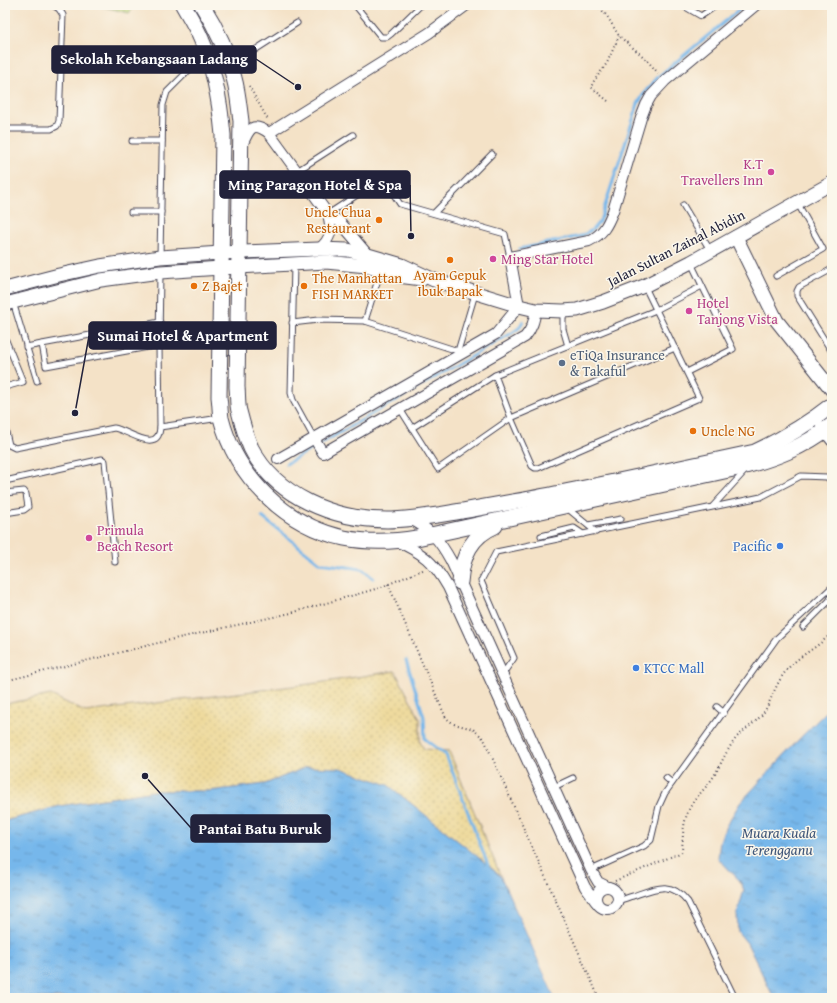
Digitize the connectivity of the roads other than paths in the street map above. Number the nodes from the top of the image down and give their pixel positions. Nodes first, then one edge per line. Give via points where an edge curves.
1 (53, 5) edge
2 (183, 5) edge
3 (202, 5) edge
4 (355, 5) edge
5 (421, 5) edge
6 (467, 5) edge
7 (682, 5) edge
8 (717, 5) edge
9 (756, 5) edge
10 (297, 23) dead end
11 (230, 65) junction
12 (193, 66) dead end
13 (5, 129) edge
14 (271, 132) junction
15 (353, 136) dead end
16 (132, 141) dead end
17 (162, 141) junction
18 (241, 147) junction
19 (492, 154) dead end
20 (297, 171) junction
21 (832, 183) edge
22 (797, 203) junction
23 (683, 205) dead end
24 (131, 212) dead end
25 (162, 212) junction
26 (434, 213) junction
27 (328, 214) junction
28 (736, 237) junction
29 (320, 249) junction
30 (711, 251) junction
31 (368, 255) junction
32 (160, 257) junction
33 (510, 257) junction
34 (221, 260) junction
35 (239, 260) junction
36 (691, 262) junction
37 (294, 264) junction
38 (832, 269) edge
39 (380, 270) junction
40 (160, 272) junction
41 (776, 276) dead end
42 (434, 280) junction
43 (644, 286) junction
44 (702, 286) junction
45 (5, 288) edge
46 (476, 293) junction
47 (9, 303) edge
48 (519, 306) junction
49 (536, 310) junction
50 (656, 310) junction
51 (563, 311) junction
52 (365, 321) junction
53 (160, 322) junction
54 (292, 323) junction
55 (5, 338) edge
56 (42, 344) junction
57 (159, 344) junction
58 (568, 346) junction
59 (26, 347) junction
60 (675, 348) junction
61 (459, 352) junction
62 (832, 352) edge
63 (687, 372) junction
64 (495, 375) junction
65 (37, 381) dead end
66 (5, 387) edge
67 (832, 390) edge
68 (832, 405) edge
69 (400, 409) junction
70 (221, 418) junction
71 (511, 418) junction
72 (814, 419) junction
73 (160, 427) junction
74 (5, 428) edge
75 (412, 428) junction
76 (829, 433) edge
77 (314, 438) junction
78 (278, 459) dead end
79 (750, 466) junction
80 (5, 480) edge
81 (832, 482) edge
82 (5, 493) edge
83 (566, 506) junction
84 (712, 507) junction
85 (5, 513) edge
86 (515, 517) junction
87 (408, 519) junction
88 (621, 519) dead end
89 (588, 525) junction
90 (596, 532) junction
91 (583, 534) junction
92 (434, 535) junction
93 (540, 536) dead end
94 (396, 541) junction
95 (115, 562) dead end
96 (460, 582) junction
97 (832, 587) edge
98 (832, 595) edge
99 (803, 627) dead end
100 (502, 675) junction
101 (717, 707) dead end
102 (724, 712) junction
103 (573, 778) dead end
104 (666, 778) dead end
105 (672, 783) junction
106 (554, 787) junction
107 (591, 870) junction
108 (611, 884) junction
109 (618, 900) junction
110 (596, 902) junction
111 (735, 998) edge

1 - 13 lane via 63,15 59,121 51,129
2 - 34 main road via 211,65 220,109
3 - 11 main road
4 - 5 lane via 381,37 387,37
6 - 14 street via 429,33
7 - 8 lane via 701,16
9 - 33 street via 665,81 651,96 641,118 613,212 599,236 589,241
10 - 11 lane
11 - 18 main road via 237,91
12 - 17 lane via 167,92 163,105
14 - 18 street via 252,127
14 - 20 street
15 - 20 lane
16 - 17 lane
17 - 25 lane
18 - 35 main road
19 - 26 lane
20 - 27 street
21 - 22 street, Jalan Sultan Zainal Abidin
22 - 28 street, Jalan Sultan Zainal Abidin
22 - 41 lane via 823,249
23 - 30 lane
24 - 25 lane
25 - 32 lane
26 - 27 lane via 400,204 383,178
26 - 33 lane via 505,234
27 - 29 street via 330,236
27 - 31 street via 340,222
28 - 30 street, Jalan Sultan Zainal Abidin
28 - 67 street via 777,321
29 - 31 street via 348,250
29 - 35 street
30 - 36 street, Jalan Sultan Zainal Abidin
31 - 42 street via 402,265
32 - 34 street
32 - 45 street via 100,266
33 - 48 street
34 - 35 street
34 - 40 street
34 - 70 main road
35 - 37 street
35 - 87 main road via 238,410 252,449 281,485 317,506 368,519
36 - 43 street, Jalan Sultan Zainal Abidin
36 - 44 lane
37 - 39 street via 334,263
37 - 54 lane
38 - 62 lane via 796,291
39 - 42 street via 398,276
39 - 52 lane
40 - 47 street via 101,280
40 - 53 lane
42 - 46 street, Jalan Sultan Zainal Abidin
43 - 50 lane
43 - 51 street, Jalan Sultan Zainal Abidin via 589,307
44 - 50 lane
44 - 63 lane via 733,349
45 - 47 street
46 - 48 street, Jalan Sultan Zainal Abidin
46 - 61 lane
47 - 59 lane
48 - 49 street, Jalan Sultan Zainal Abidin
48 - 61 street via 496,334
49 - 51 street, Jalan Sultan Zainal Abidin
49 - 69 street via 533,324 525,338
50 - 58 lane
50 - 60 lane
51 - 58 lane via 563,329
52 - 54 lane via 318,320
52 - 61 lane
53 - 56 lane
53 - 57 lane
54 - 77 lane via 291,393
55 - 66 lane via 22,382
56 - 57 lane via 46,366
56 - 59 lane
57 - 73 lane
58 - 64 lane
59 - 65 lane
60 - 63 lane
60 - 71 lane
61 - 77 street
63 - 71 lane via 699,398 538,468 532,466
64 - 71 lane
64 - 75 lane
68 - 72 main road
69 - 75 lane
69 - 77 street via 323,453
70 - 73 lane
70 - 94 main road via 231,446 243,468 257,487 288,514 326,533 344,538
71 - 75 lane via 438,469
72 - 76 street
72 - 87 main road via 755,452 519,501
73 - 74 lane via 160,434 148,440 114,428 15,448 9,445
76 - 79 main road via 790,452
77 - 78 street
79 - 83 main road
79 - 84 lane
80 - 95 lane via 102,459 105,461
81 - 84 lane via 827,477 801,476 761,497
82 - 85 lane via 24,491 28,506 24,510
83 - 86 main road
83 - 89 lane
84 - 90 lane
86 - 92 main road
86 - 96 main road via 486,530 475,540 464,559
87 - 92 street
88 - 89 lane
89 - 90 lane
90 - 91 lane
91 - 93 lane via 574,528
91 - 100 lane via 496,552 481,581 514,658
92 - 94 main road
92 - 96 street
94 - 110 street via 424,555 440,572 448,586 585,887
96 - 100 street
97 - 102 lane via 777,638
98 - 99 lane
100 - 106 street
101 - 102 lane
102 - 105 lane
103 - 106 lane
104 - 105 lane
105 - 107 lane via 659,806 651,840 644,846
106 - 107 street
107 - 108 street via 598,882
108 - 109 street
108 - 110 street via 598,891
109 - 110 street via 608,910 601,908
109 - 111 lane via 656,888 670,888 681,894 688,902

